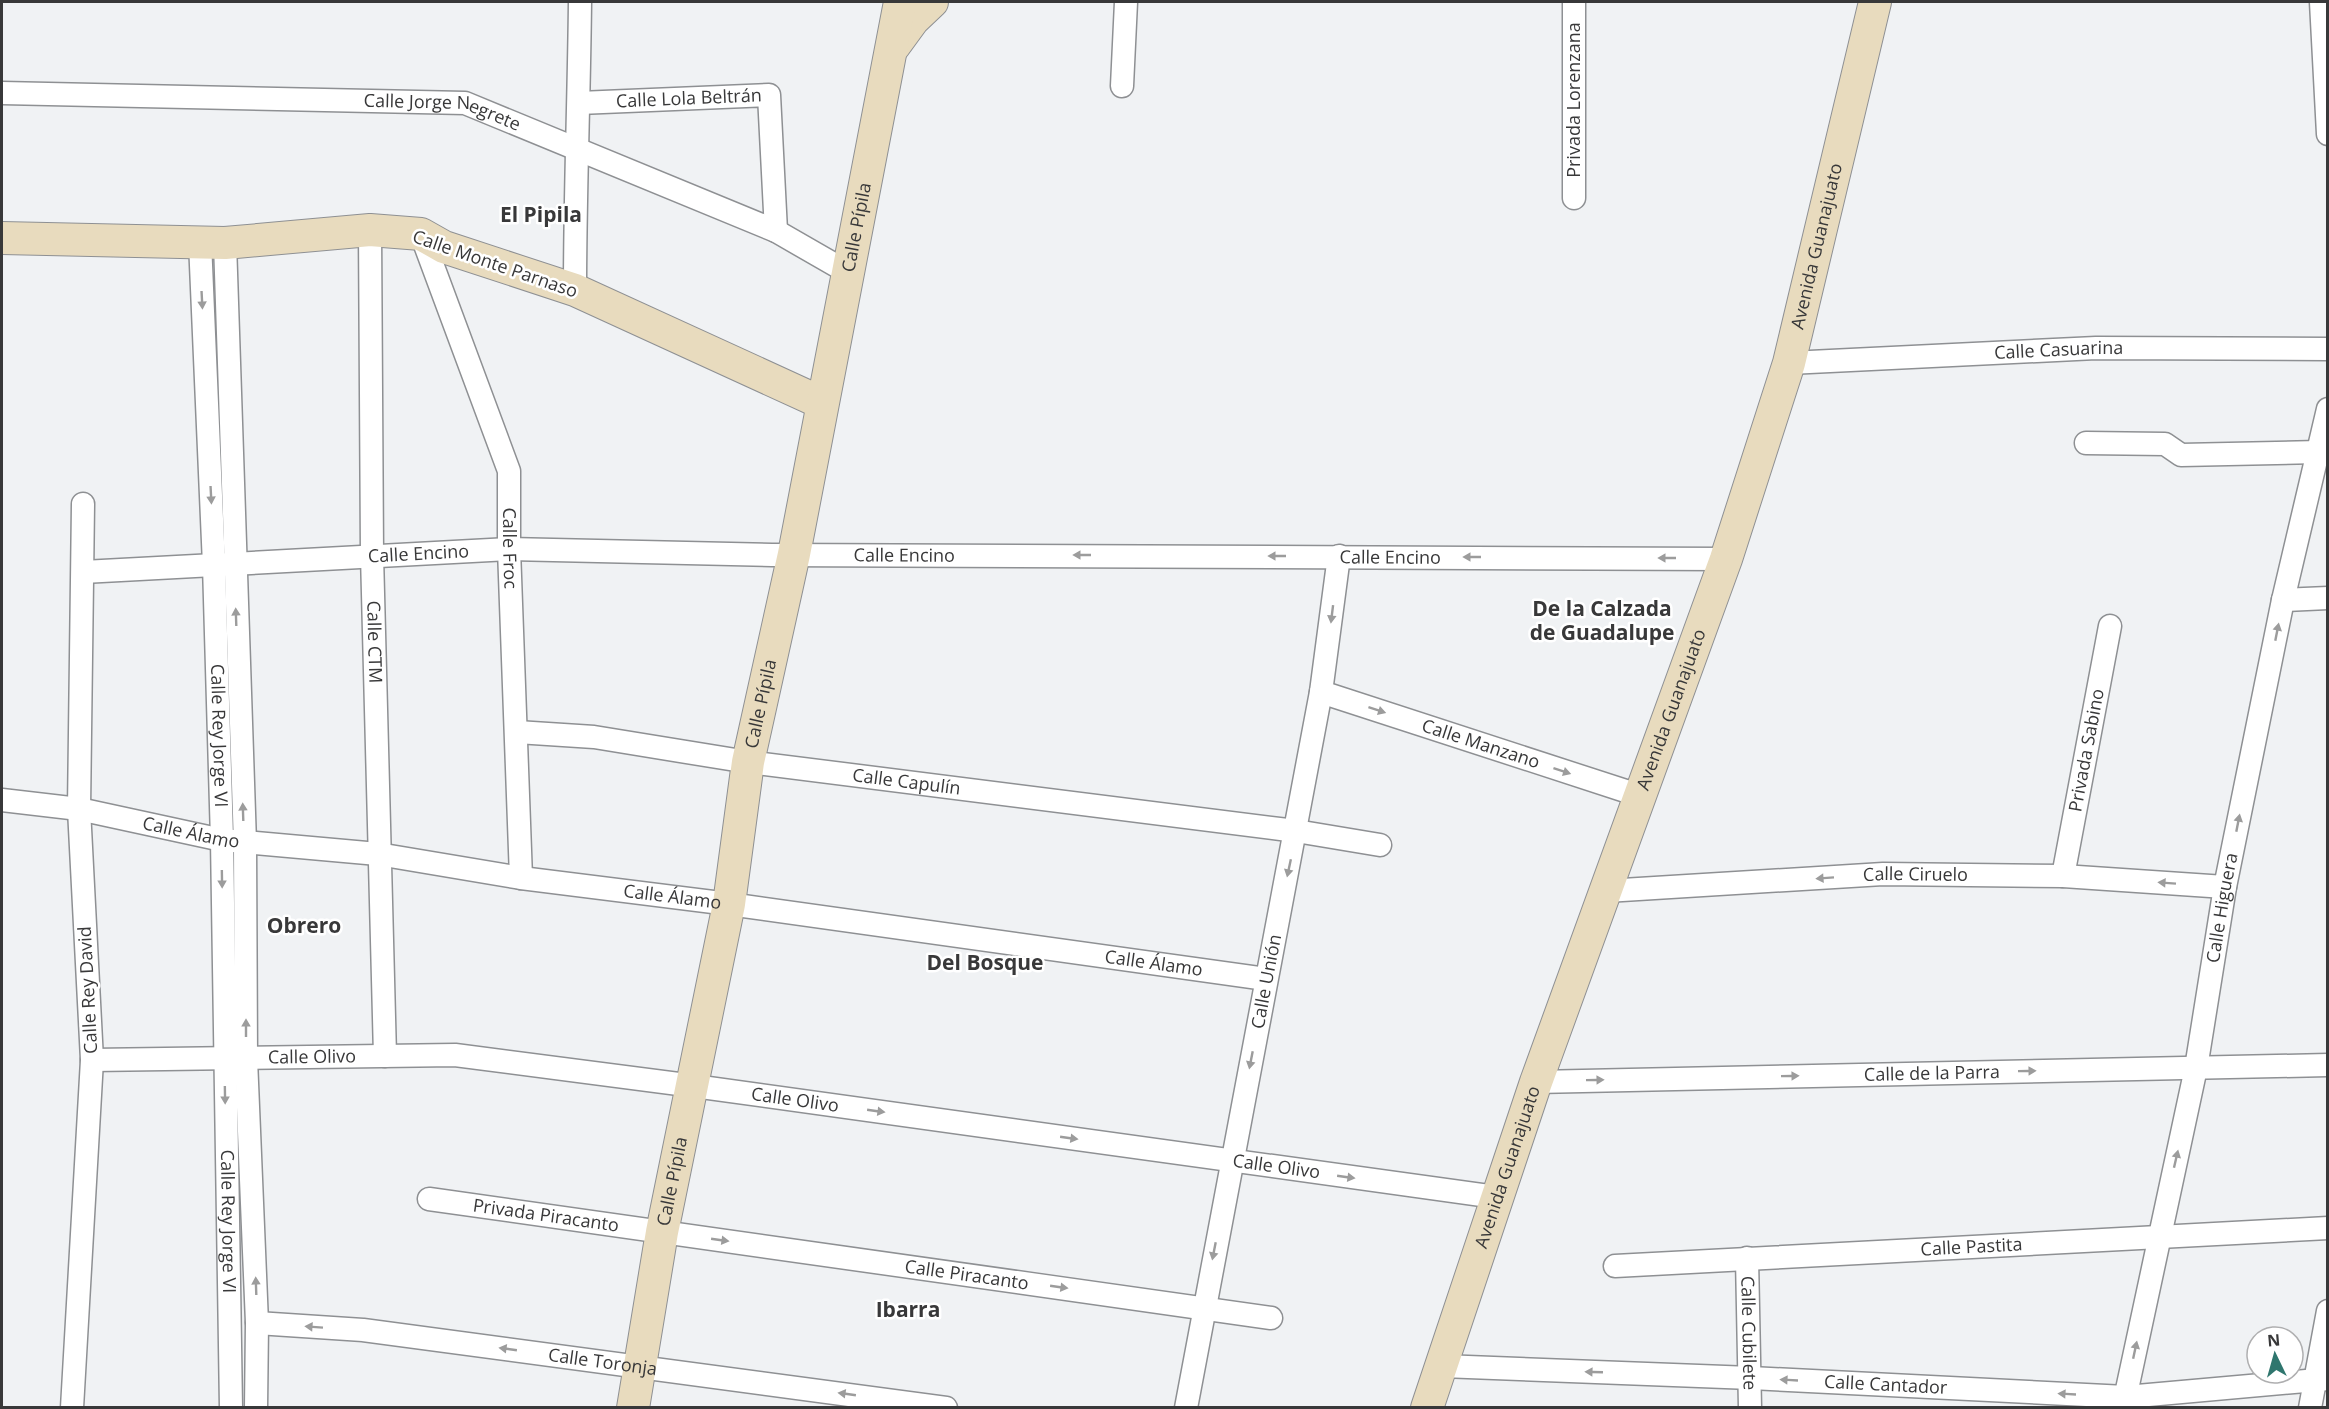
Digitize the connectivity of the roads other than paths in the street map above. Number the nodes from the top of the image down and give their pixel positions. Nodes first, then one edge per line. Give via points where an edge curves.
1 (580, 2) edge
2 (900, 2) edge
3 (932, 2) edge
4 (1126, 2) edge
5 (1574, 2) edge
6 (1875, 2) edge
7 (2320, 2) edge
8 (891, 52) junction
9 (1122, 86) dead end
10 (2, 93) edge
11 (579, 103) junction
12 (2328, 134) edge
13 (575, 149) junction
14 (1575, 198) dead end
15 (370, 230) junction
16 (776, 231) junction
17 (421, 234) junction
18 (2, 238) edge
19 (212, 242) junction
20 (849, 273) junction
21 (575, 290) junction
22 (2328, 349) edge
23 (1789, 363) junction
24 (822, 403) junction
25 (2328, 409) edge
26 (2086, 443) dead end
27 (2319, 452) junction
28 (83, 504) dead end
29 (509, 549) junction
30 (794, 554) junction
31 (372, 555) junction
32 (1339, 556) junction
33 (1726, 559) junction
34 (224, 565) junction
35 (83, 572) junction
36 (2328, 598) edge
37 (2283, 600) junction
38 (2110, 626) dead end
39 (1322, 692) junction
40 (518, 732) junction
41 (748, 762) junction
42 (1641, 796) junction
43 (2, 800) edge
44 (79, 809) junction
45 (1296, 831) junction
46 (222, 840) junction
47 (244, 843) junction
48 (1380, 845) dead end
49 (378, 854) junction
50 (2063, 876) junction
51 (521, 878) junction
52 (2225, 887) junction
53 (1606, 891) junction
54 (729, 904) junction
55 (1266, 979) junction
56 (385, 1056) junction
57 (235, 1059) junction
58 (92, 1060) junction
59 (2328, 1065) edge
60 (2196, 1068) junction
61 (1536, 1082) junction
62 (694, 1086) junction
63 (1232, 1161) junction
64 (1496, 1197) junction
65 (429, 1199) dead end
66 (2328, 1228) edge
67 (662, 1232) junction
68 (2158, 1238) junction
69 (1747, 1258) junction
70 (1615, 1266) dead end
71 (1204, 1307) junction
72 (2328, 1311) edge
73 (1271, 1318) dead end
74 (257, 1323) junction
75 (1442, 1366) junction
76 (641, 1367) junction
77 (1751, 1378) junction
78 (2321, 1380) edge
79 (2124, 1402) edge
80 (72, 1407) edge
81 (231, 1407) edge
82 (256, 1407) edge
83 (633, 1407) edge
84 (946, 1407) edge
85 (1186, 1407) edge
86 (1427, 1407) edge
87 (1750, 1407) edge
88 (2310, 1407) edge

1 - 11 street
2 - 8 street, Calle Pípila
3 - 8 street via 913,20
4 - 9 street
5 - 14 street, Privada Lorenzana
6 - 23 street, Avenida Guanajuato
7 - 12 street
8 - 20 street, Calle Pípila
10 - 13 street, Calle Jorge Negrete via 465,103
11 - 13 street
11 - 16 street, Calle Lola Beltrán via 769,95
13 - 16 street, Calle Jorge Negrete
13 - 21 street
15 - 17 street, Calle Monte Parnaso
15 - 19 street, Calle Monte Parnaso
15 - 31 street, Calle CTM
16 - 20 street, Calle Jorge Negrete
17 - 21 street, Calle Monte Parnaso via 444,247
17 - 29 street, Calle Froc via 508,471
18 - 19 street, Calle Monte Parnaso
19 - 34 street, Calle Rey Jorge VI
20 - 24 street, Calle Pípila
21 - 24 street, Calle Monte Parnaso
22 - 23 street, Calle Casuarina via 2096,348
23 - 33 street, Avenida Guanajuato
24 - 30 street, Calle Pípila
25 - 27 street, Calle Higuera
26 - 27 street via 2165,444 2181,455
27 - 37 street, Calle Higuera
28 - 35 street, Calle Rey David
29 - 30 street, Calle Encino
29 - 31 street, Calle Encino
29 - 40 street, Calle Froc
32 -> 30 street, Calle Encino
30 - 41 street, Calle Pípila
31 - 34 street, Calle Encino
31 - 49 street, Calle CTM
33 -> 32 street, Calle Encino
32 -> 39 street, Calle Unión
33 - 42 street, Avenida Guanajuato
34 - 35 street, Calle Encino
34 - 46 street, Calle Rey Jorge VI
47 -> 34 street, Calle Rey Jorge VI
35 - 44 street, Calle Rey David
36 - 37 street
52 -> 37 street, Calle Higuera
38 - 50 street, Privada Sabino
39 -> 42 street, Calle Manzano
39 - 45 street, Calle Unión
40 - 41 street, Calle Capulín via 594,737
40 - 51 street, Calle Froc
41 - 45 street, Calle Capulín
41 - 54 street, Calle Pípila
42 - 53 street, Avenida Guanajuato
43 - 44 street, Calle Álamo
44 - 46 street, Calle Álamo
44 - 58 street, Calle Rey David
45 - 48 street, Calle Capulín
45 -> 55 street, Calle Unión
46 - 47 street, Calle Álamo
46 -> 57 street, Calle Rey Jorge VI
47 - 49 street, Calle Álamo
57 -> 47 street, Calle Rey Jorge VI
49 - 51 street, Calle Álamo
49 - 56 street, Calle CTM
52 -> 50 street, Calle Ciruelo
50 -> 53 street, Calle Ciruelo via 1882,874
51 - 54 street, Calle Álamo
52 - 60 street, Calle Higuera
53 - 61 street, Avenida Guanajuato
54 - 55 street, Calle Álamo
54 - 62 street, Calle Pípila
55 -> 63 street, Calle Unión
56 - 57 street, Calle Olivo
56 - 62 street, Calle Olivo via 455,1056
57 - 58 street, Calle Olivo
74 -> 57 street, Calle Rey Jorge VI
57 -> 81 street, Calle Rey Jorge VI
58 - 80 street, Calle Rey David
59 - 60 street, Calle de la Parra
61 -> 60 street, Calle de la Parra
68 -> 60 street, Calle Higuera
61 - 64 street, Avenida Guanajuato
62 -> 63 street, Calle Olivo
62 - 67 street, Calle Pípila
63 -> 64 street, Calle Olivo
63 -> 71 street, Calle Unión
64 - 75 street, Avenida Guanajuato
65 - 67 street, Privada Piracanto
66 - 68 street, Calle Pastita
67 -> 71 street, Calle Piracanto
67 - 76 street, Calle Pípila
68 - 69 street, Calle Pastita
79 -> 68 street, Calle Higuera
69 - 70 street, Calle Pastita
69 - 77 street, Calle Cubilete
71 - 73 street, Calle Piracanto
71 - 85 street, Calle Unión
72 - 78 street
76 -> 74 street, Calle Toronja via 363,1330
74 - 82 street, Calle Rey Jorge VI
77 -> 75 street, Calle Cantador
75 - 86 street, Avenida Guanajuato
76 - 83 street, Calle Pípila
84 -> 76 street, Calle Toronja
79 -> 77 street, Calle Cantador
77 - 87 street, Calle Cubilete
78 - 79 street, Calle Cantador
78 - 88 street

